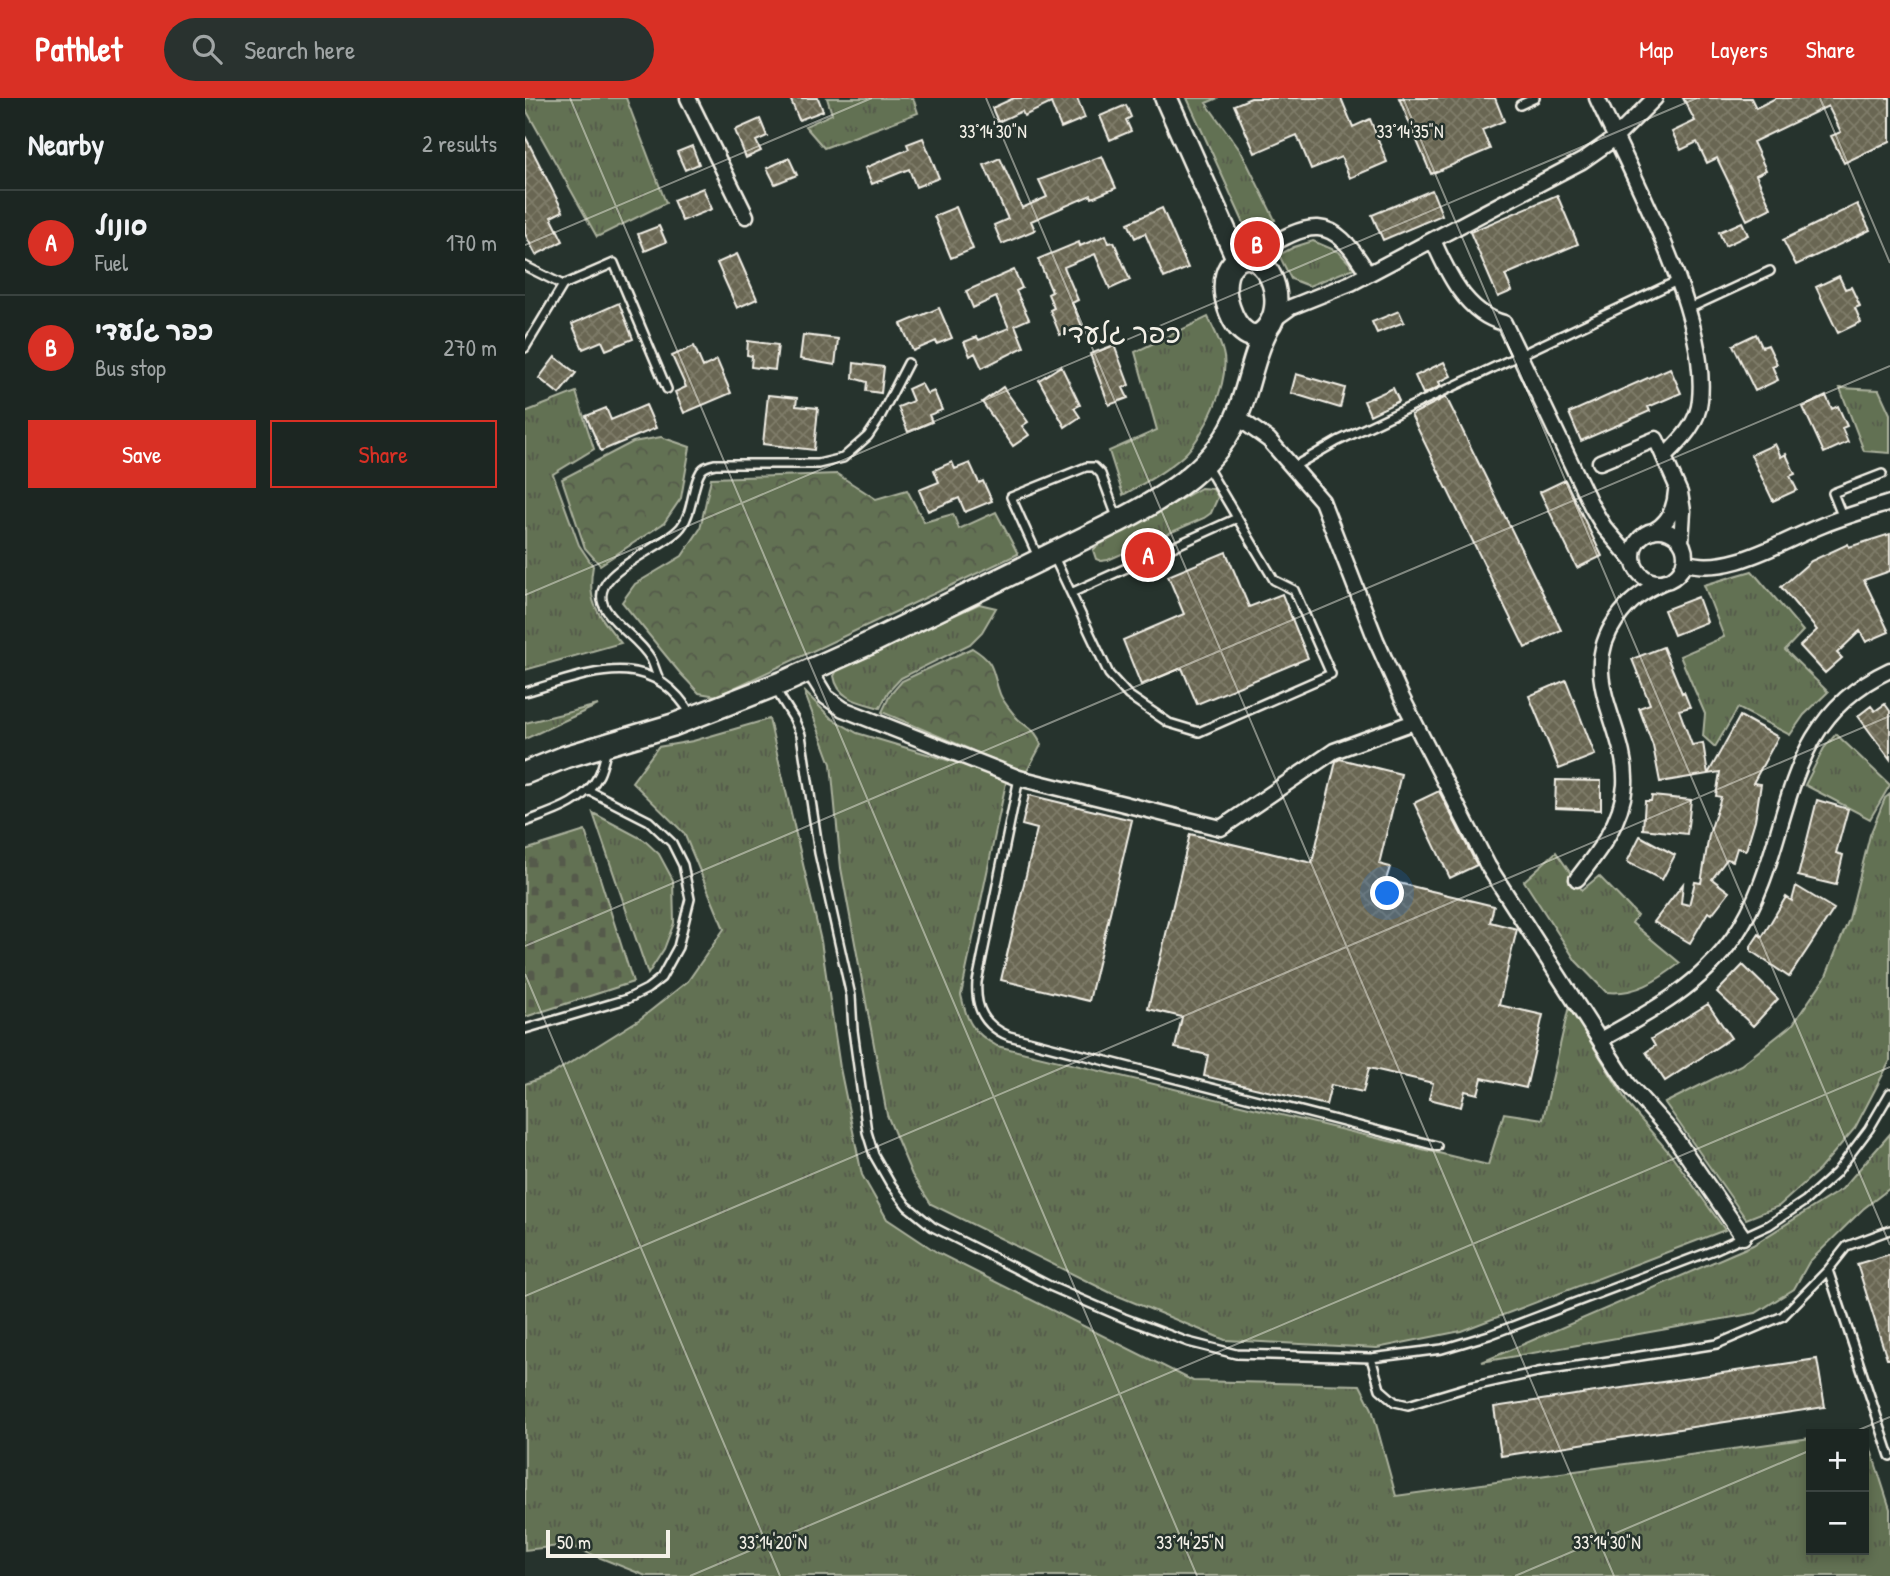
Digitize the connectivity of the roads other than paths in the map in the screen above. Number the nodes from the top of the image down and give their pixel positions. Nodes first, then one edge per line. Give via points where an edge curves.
1 (688, 98) edge
2 (1166, 98) edge
3 (1535, 98) edge
4 (1597, 98) edge
5 (1655, 98) edge
6 (1520, 105) dead end
7 (1615, 138) junction
8 (746, 216) dead end
9 (1433, 240) junction
10 (1243, 259) junction
11 (525, 266) edge
12 (1770, 271) dead end
13 (1368, 274) junction
14 (1272, 280) junction
15 (1677, 281) junction
16 (563, 285) junction
17 (1313, 298) junction
18 (1688, 309) junction
19 (1229, 312) junction
20 (1269, 325) junction
21 (525, 348) edge
22 (1519, 355) junction
23 (908, 363) dead end
24 (667, 389) dead end
25 (1244, 391) junction
26 (1237, 416) junction
27 (1664, 457) junction
28 (1600, 462) dead end
29 (1205, 463) junction
30 (1293, 467) junction
31 (1882, 474) dead end
32 (1674, 480) junction
33 (1890, 503) edge
34 (1237, 518) junction
35 (1843, 518) junction
36 (1119, 521) junction
37 (1600, 521) junction
38 (1651, 532) junction
39 (1681, 542) junction
40 (1046, 557) junction
41 (1684, 562) junction
42 (1635, 564) junction
43 (1665, 581) junction
44 (1071, 593) junction
45 (1629, 604) junction
46 (1890, 670) edge
47 (810, 671) junction
48 (659, 679) junction
49 (773, 686) junction
50 (525, 692) edge
51 (693, 718) junction
52 (1414, 722) junction
53 (608, 746) junction
54 (525, 773) edge
55 (1019, 778) junction
56 (588, 790) junction
57 (525, 822) edge
58 (1577, 879) dead end
59 (525, 1029) edge
60 (1600, 1040) junction
61 (1890, 1093) edge
62 (1437, 1146) dead end
63 (1890, 1230) edge
64 (1743, 1237) junction
65 (1828, 1270) junction
66 (1371, 1358) junction
67 (1890, 1455) edge

1 - 8 street
2 - 10 street
3 - 6 lane
4 - 7 street
5 - 7 street
7 - 9 street via 1582,161
7 - 15 street
9 - 13 street
9 - 22 street via 1459,290 1481,313 1504,323
10 - 13 street via 1294,233 1322,228 1342,237
10 - 14 street via 1264,266
10 - 19 street via 1229,271
11 - 16 lane
12 - 18 lane
13 - 17 street
14 - 17 street via 1286,293
14 - 20 street via 1276,299
15 - 18 street
15 - 22 lane
16 - 21 lane
16 - 24 lane via 614,263
17 - 20 street via 1283,311
18 - 27 street via 1700,359 1700,401 1693,424
19 - 20 street via 1248,334 1260,334
19 - 25 street via 1240,350
20 - 25 street
22 - 30 lane
22 - 37 street
23 - 48 lane via 868,436 843,458 818,464 707,466 679,529 613,573 601,594 604,608 650,657
25 - 26 street
26 - 29 street
26 - 30 street via 1269,440
27 - 28 street via 1656,439
27 - 32 street
29 - 34 lane
29 - 36 street via 1167,493
30 - 52 street via 1322,501 1376,640
31 - 35 lane via 1833,493
32 - 38 street via 1672,512
32 - 39 street via 1683,505
33 - 35 street
34 - 44 lane
34 - 44 lane via 1274,580 1294,590 1331,674 1199,732 1187,730 1128,695 1109,674
35 - 41 street via 1732,562 1704,566
36 - 40 street
36 - 40 lane via 1094,467 1011,497
37 - 38 street via 1623,534
37 - 42 street
38 - 39 street via 1669,532
38 - 42 street via 1637,543
39 - 41 street
40 - 44 lane
40 - 47 street
41 - 43 street via 1679,573
42 - 43 street via 1650,580
42 - 45 street
43 - 45 street
45 - 58 street via 1606,638 1600,660 1602,685 1622,750 1622,802 1611,831
46 - 60 street via 1849,695 1809,744 1789,790 1760,890 1720,956 1665,1004
47 - 49 street
47 - 55 street via 826,697 842,709
48 - 50 lane via 636,672 605,672
48 - 51 lane via 675,692
49 - 51 street
49 - 66 lane via 801,735 818,853 852,996 867,1132 874,1154 907,1206 933,1227 1052,1287 1188,1342 1236,1354
51 - 53 street
52 - 55 street via 1334,751 1221,828
52 - 60 street via 1487,866
53 - 54 street
53 - 56 lane via 600,774
55 - 62 lane via 978,982 978,1006 987,1022 1009,1036
56 - 57 lane via 570,804
56 - 59 lane via 649,821 672,843 683,865 690,899 678,947 661,978 647,989
60 - 64 street
61 - 64 lane via 1836,1173 1805,1201
63 - 65 lane via 1847,1246
64 - 66 lane via 1489,1335 1442,1349
65 - 66 lane via 1783,1316 1717,1344 1538,1371 1408,1405 1395,1402 1380,1389
65 - 67 lane

